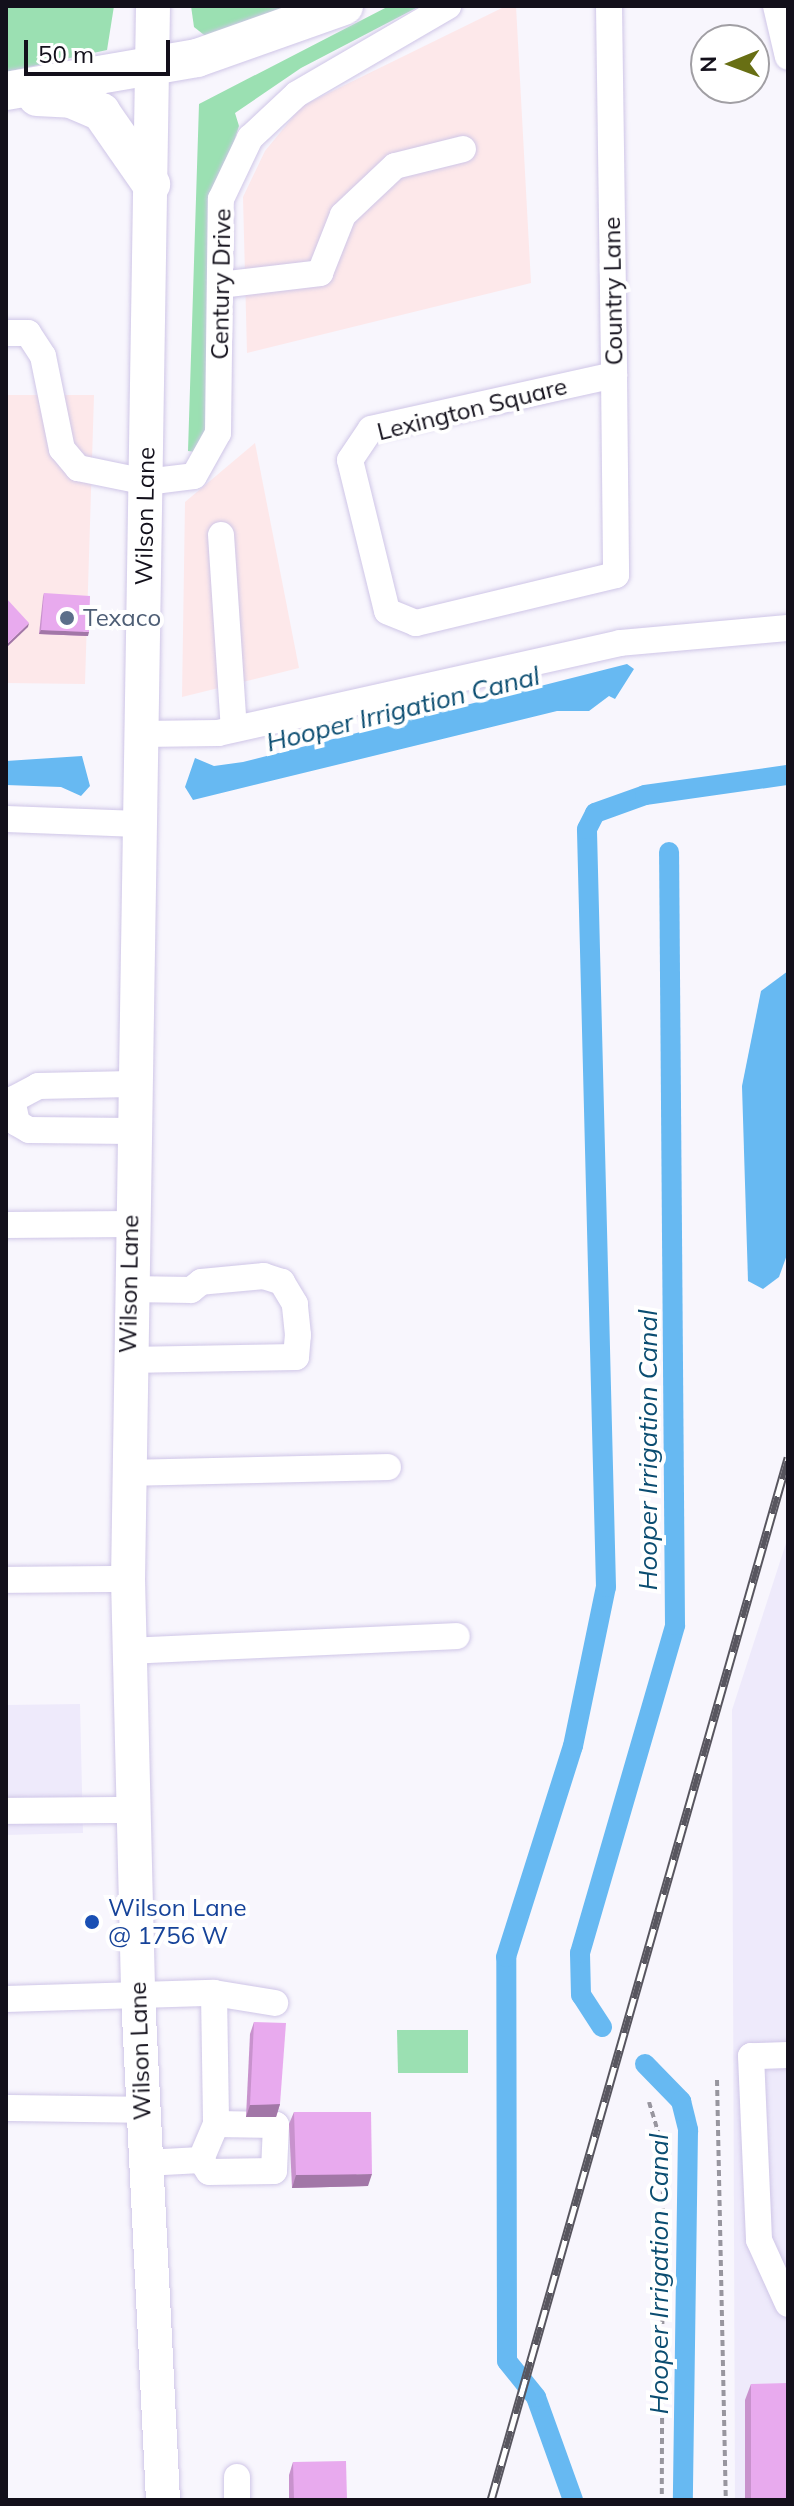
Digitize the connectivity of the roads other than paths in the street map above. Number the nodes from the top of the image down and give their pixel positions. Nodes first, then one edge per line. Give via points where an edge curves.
1 (153, 6) edge
2 (344, 6) edge
3 (448, 6) edge
4 (609, 6) edge
5 (776, 6) edge
6 (788, 57) edge
7 (153, 67) junction
8 (6, 93) edge
9 (463, 149) dead end
10 (151, 184) junction
11 (220, 285) junction
12 (6, 333) edge
13 (614, 375) junction
14 (146, 482) junction
15 (221, 535) dead end
16 (616, 575) joint
17 (788, 628) edge
18 (234, 729) junction
19 (141, 734) junction
20 (6, 819) edge
21 (139, 824) junction
22 (132, 1084) junction
23 (14, 1089) edge
24 (18, 1130) edge
25 (132, 1131) junction
26 (130, 1224) junction
27 (6, 1225) edge
28 (129, 1289) junction
29 (128, 1360) junction
30 (388, 1467) dead end
31 (127, 1473) junction
32 (128, 1579) junction
33 (6, 1580) edge
34 (457, 1636) dead end
35 (129, 1651) junction
36 (132, 1810) junction
37 (6, 1811) edge
38 (214, 1993) junction
39 (138, 1996) junction
40 (6, 1999) edge
41 (275, 2003) dead end
42 (788, 2055) edge
43 (6, 2108) edge
44 (142, 2110) junction
45 (216, 2124) junction
46 (201, 2160) junction
47 (145, 2163) junction
48 (788, 2304) edge
49 (163, 2500) edge

1 - 7 main road, Wilson Lane
2 - 7 highway via 234,49
3 - 11 street, Century Drive via 297,94 250,138 221,199
4 - 13 street, Country Lane
5 - 6 street
7 - 8 highway
7 - 10 main road, Wilson Lane
8 - 10 highway via 71,99 101,112
9 - 11 street via 395,166 343,215 320,273
10 - 14 main road, Wilson Lane
11 - 14 street, Century Drive via 218,433 194,476
12 - 14 street via 28,333 43,356 62,449 78,468
13 - 16 street, Country Lane
13 - 16 street, Lexington Square via 371,429 350,460 387,611 416,623
14 - 19 main road, Wilson Lane
15 - 18 street
17 - 18 street via 620,643
18 - 19 street
19 - 21 main road, Wilson Lane
20 - 21 street
21 - 22 main road, Wilson Lane
22 - 23 street
22 - 25 main road, Wilson Lane
23 - 24 street via 12,1112
24 - 25 street
25 - 26 main road, Wilson Lane
26 - 27 street
26 - 28 main road, Wilson Lane
28 - 29 main road, Wilson Lane
28 - 29 street via 191,1290 201,1282 264,1276 282,1282 295,1304 298,1335 296,1357
29 - 31 main road, Wilson Lane
30 - 31 street
31 - 32 main road, Wilson Lane
32 - 33 street
32 - 35 main road, Wilson Lane
34 - 35 street
35 - 36 main road, Wilson Lane
36 - 37 street
36 - 39 main road, Wilson Lane
38 - 39 street
38 - 41 street
38 - 45 street
39 - 40 street
39 - 44 main road, Wilson Lane
42 - 48 street via 751,2056 759,2240
43 - 44 street
44 - 47 main road, Wilson Lane
45 - 46 street
45 - 46 street via 276,2125 274,2171 209,2172
46 - 47 street
47 - 49 main road, Wilson Lane

